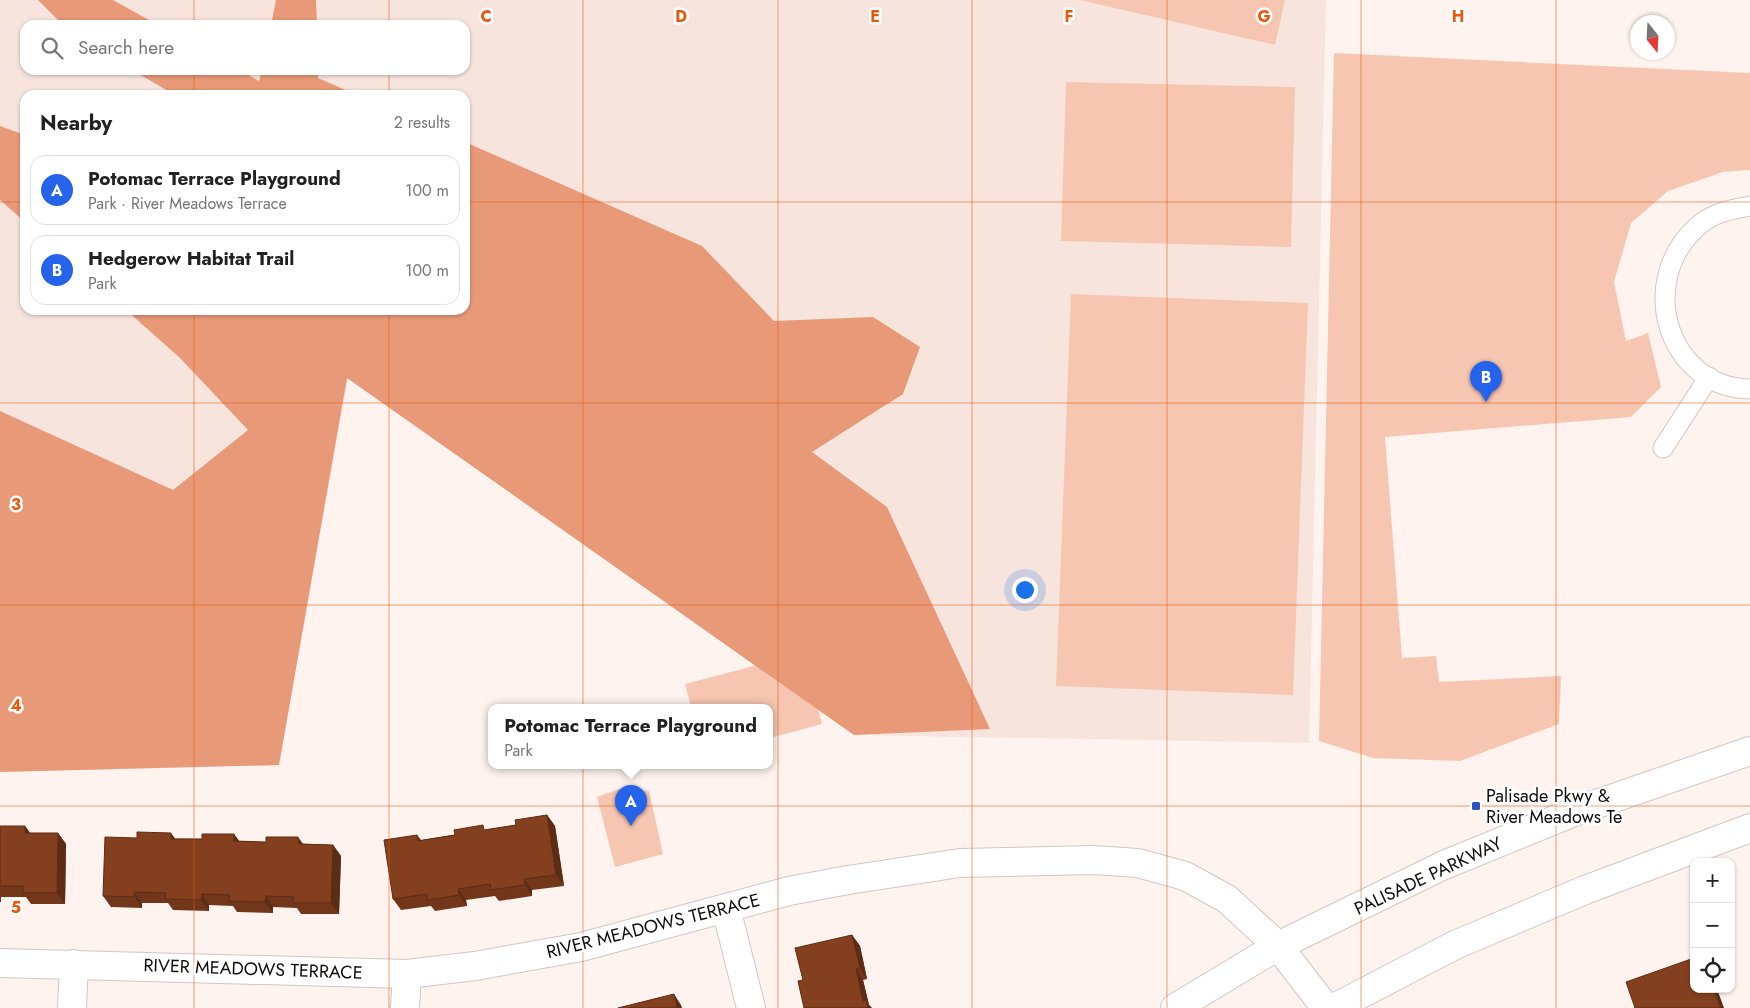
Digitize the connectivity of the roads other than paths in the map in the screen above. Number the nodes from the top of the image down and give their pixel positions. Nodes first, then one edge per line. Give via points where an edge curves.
1 (1750, 206) edge
2 (1709, 377) junction
3 (1750, 389) edge
4 (1663, 448) dead end
5 (1750, 751) edge
6 (1750, 828) edge
7 (726, 908) junction
8 (1278, 946) junction
9 (0, 962) edge
10 (74, 964) junction
11 (407, 974) junction
12 (72, 1008) edge
13 (405, 1008) edge
14 (751, 1008) edge
15 (1175, 1008) edge
16 (1326, 1008) edge
17 (1334, 1008) edge

1 - 2 lane via 1724,210 1698,225 1678,247 1666,274 1663,304 1670,333 1686,358
2 - 3 lane via 1738,389
2 - 4 lane
5 - 8 street, PALISADE PARKWAY via 1579,810 1444,866
6 - 17 street via 1594,887 1455,945
7 - 8 street, RIVER MEADOWS TERRACE via 789,891 960,863 1093,860 1138,863 1185,876 1228,900
7 - 11 street, RIVER MEADOWS TERRACE via 581,947 475,966
7 - 14 street
8 - 15 street, PALISADE PARKWAY
8 - 16 street, RIVER MEADOWS TERRACE
9 - 10 street, RIVER MEADOWS TERRACE
10 - 11 street, RIVER MEADOWS TERRACE
10 - 12 street
11 - 13 street

